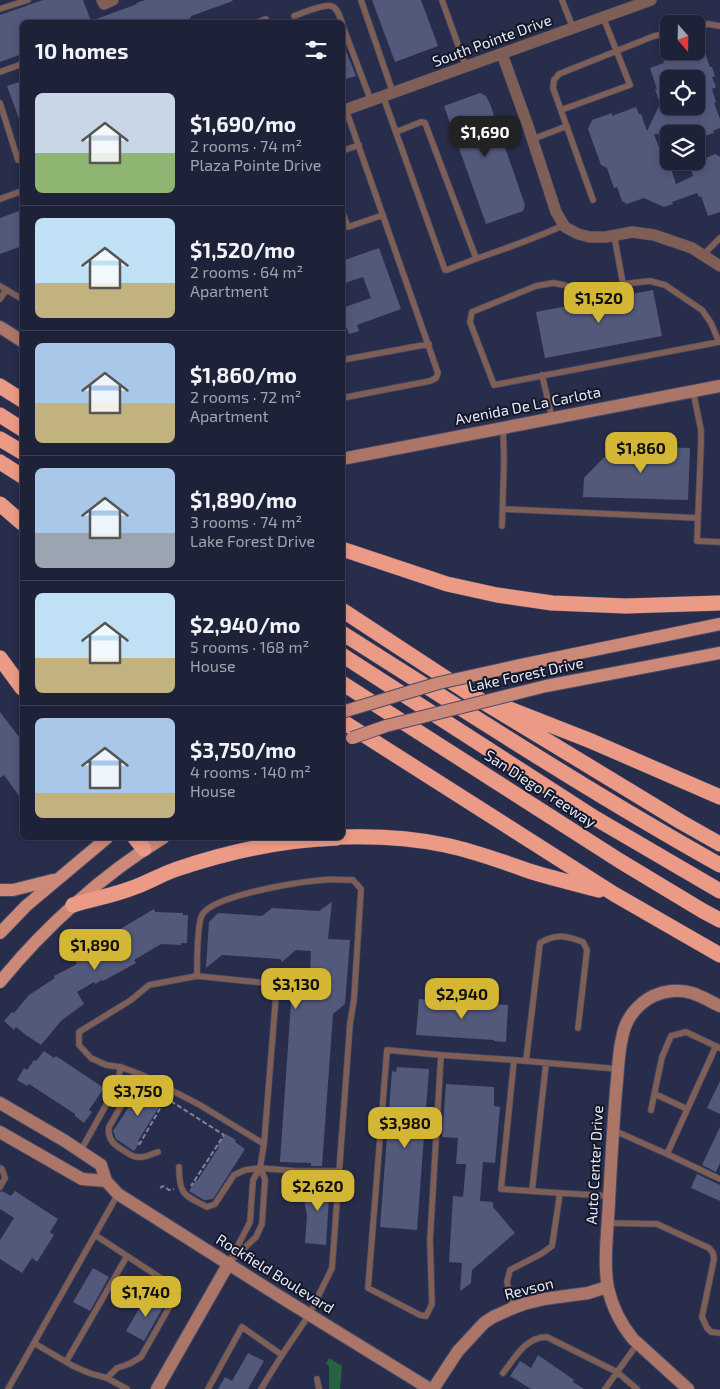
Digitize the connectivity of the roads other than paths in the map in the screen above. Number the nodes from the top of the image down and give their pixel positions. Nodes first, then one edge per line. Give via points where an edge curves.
1 (28, 0) edge
2 (361, 0) edge
3 (442, 0) edge
4 (562, 0) edge
5 (644, 1) edge
6 (0, 10) edge
7 (294, 16) dead end
8 (603, 17) junction
9 (341, 20) edge
10 (705, 25) edge
11 (720, 26) edge
12 (573, 28) junction
13 (345, 31) edge
14 (660, 35) edge
15 (617, 51) junction
16 (502, 54) junction
17 (20, 65) edge
18 (466, 67) junction
19 (0, 72) edge
20 (388, 94) junction
21 (371, 101) junction
22 (0, 103) edge
23 (345, 110) edge
24 (561, 110) junction
25 (345, 112) edge
26 (567, 126) junction
27 (396, 132) junction
28 (532, 139) junction
29 (358, 145) junction
30 (345, 150) edge
31 (18, 160) dead end
32 (20, 192) edge
33 (0, 199) edge
34 (593, 200) dead end
35 (383, 215) junction
36 (345, 219) edge
37 (564, 225) junction
38 (614, 235) junction
39 (720, 238) edge
40 (703, 255) junction
41 (476, 258) junction
42 (720, 266) edge
43 (624, 284) junction
44 (3, 288) edge
45 (20, 298) edge
46 (0, 299) edge
47 (0, 327) edge
48 (20, 340) edge
49 (429, 344) junction
50 (345, 359) edge
51 (542, 375) junction
52 (0, 386) edge
53 (720, 386) edge
54 (693, 391) junction
55 (345, 397) edge
56 (20, 399) edge
57 (0, 415) edge
58 (552, 418) junction
59 (504, 427) junction
60 (20, 428) edge
61 (0, 438) edge
62 (20, 451) edge
63 (345, 458) edge
64 (0, 462) edge
65 (20, 475) edge
66 (0, 504) edge
67 (503, 509) junction
68 (698, 518) junction
69 (20, 521) edge
70 (502, 526) dead end
71 (720, 542) edge
72 (345, 550) edge
73 (720, 603) edge
74 (345, 612) edge
75 (720, 624) edge
76 (345, 635) edge
77 (720, 653) edge
78 (345, 657) edge
79 (0, 658) edge
80 (20, 685) edge
81 (345, 685) edge
82 (467, 692) junction
83 (345, 711) edge
84 (345, 724) edge
85 (347, 740) edge
86 (720, 797) edge
87 (345, 837) edge
88 (105, 840) edge
89 (154, 840) edge
90 (304, 840) edge
91 (140, 843) edge
92 (720, 844) edge
93 (720, 865) edge
94 (56, 880) junction
95 (0, 890) edge
96 (720, 892) edge
97 (614, 894) junction
98 (72, 905) junction
99 (720, 920) edge
100 (0, 933) edge
101 (720, 955) edge
102 (196, 976) junction
103 (0, 982) edge
104 (720, 1006) edge
105 (578, 1028) dead end
106 (718, 1047) edge
107 (441, 1056) junction
108 (514, 1060) junction
109 (526, 1061) junction
110 (546, 1063) junction
111 (121, 1067) junction
112 (618, 1069) junction
113 (139, 1074) junction
114 (655, 1094) junction
115 (0, 1103) edge
116 (687, 1109) junction
117 (651, 1110) dead end
118 (613, 1130) junction
119 (0, 1132) edge
120 (264, 1144) junction
121 (80, 1152) junction
122 (158, 1152) dead end
123 (667, 1154) junction
124 (179, 1167) dead end
125 (0, 1168) edge
126 (260, 1168) junction
127 (339, 1170) junction
128 (720, 1179) edge
129 (106, 1181) junction
130 (0, 1187) edge
131 (532, 1191) junction
132 (560, 1193) junction
133 (118, 1194) junction
134 (610, 1196) junction
135 (608, 1223) junction
136 (95, 1235) junction
137 (127, 1256) junction
138 (229, 1264) junction
139 (608, 1287) junction
140 (513, 1308) junction
141 (309, 1315) junction
142 (720, 1333) edge
143 (34, 1343) junction
144 (638, 1343) junction
145 (282, 1355) junction
146 (66, 1362) junction
147 (617, 1372) junction
148 (503, 1373) dead end
149 (107, 1378) junction
150 (317, 1379) dead end
151 (8, 1389) edge
152 (127, 1389) edge
153 (157, 1389) edge
154 (208, 1389) edge
155 (261, 1389) edge
156 (319, 1389) edge
157 (432, 1389) edge
158 (605, 1389) edge
159 (637, 1389) edge
160 (688, 1389) edge

1 - 6 lane
2 - 20 lane
3 - 18 lane
4 - 12 lane
5 - 8 street, South Pointe Drive
7 - 9 lane via 331,6
8 - 12 street, South Pointe Drive
8 - 15 lane
10 - 11 lane
12 - 16 street, South Pointe Drive
13 - 21 lane
14 - 15 lane
15 - 24 lane via 559,74 553,88
15 - 24 lane via 630,85
16 - 18 street, South Pointe Drive
16 - 28 street
17 - 19 lane
18 - 20 street, South Pointe Drive
20 - 21 street, South Pointe Drive
20 - 27 lane
21 - 23 street, South Pointe Drive
22 - 31 lane
24 - 26 lane
25 - 29 lane
26 - 28 lane
26 - 34 lane
27 - 41 lane via 425,123
27 - 41 lane via 445,270
28 - 37 street via 556,212
29 - 30 lane
29 - 35 lane
32 - 33 lane
35 - 36 lane via 348,227
35 - 49 lane
37 - 38 street via 590,237
37 - 41 lane
38 - 40 street via 632,232 654,235
38 - 43 lane
39 - 40 lane
40 - 42 street
43 - 51 lane via 582,292 558,284 544,284 472,312 470,322 494,384
43 - 51 lane via 650,281 665,285 702,310 711,322 718,342
44 - 45 lane
44 - 46 lane
47 - 48 main road
49 - 50 lane
49 - 55 lane via 438,373 436,378
51 - 58 lane
52 - 56 highway
53 - 54 main road, Avenida De La Carlota
54 - 58 main road, Avenida De La Carlota
54 - 68 lane via 701,437
57 - 60 highway
58 - 59 main road, Avenida De La Carlota
59 - 63 main road, Avenida De La Carlota
59 - 67 lane
61 - 62 highway
64 - 65 highway
66 - 69 highway
67 - 68 lane
67 - 70 lane
68 - 71 lane via 697,541
72 - 73 highway via 447,584 497,595 562,604
74 - 82 highway
75 - 83 main road, Lake Forest Drive, bridge via 439,682
76 - 93 highway via 602,796
77 - 85 main road, Lake Forest Drive, bridge via 546,686 386,726
78 - 96 highway via 595,818
79 - 80 highway
81 - 99 highway, San Diego Freeway via 620,861
82 - 86 highway
82 - 92 highway
84 - 97 highway
87 - 97 highway via 444,845
88 - 94 main road
89 - 91 main road
90 - 98 highway via 235,852 174,870 135,888
91 - 98 main road
94 - 95 main road
94 - 100 main road
97 - 101 highway
98 - 103 main road
102 - 111 lane via 149,985 132,1000 78,1032 79,1045 91,1058
102 - 120 lane via 267,983 276,996
102 - 127 lane via 202,916 207,909 234,897 323,880 352,880 360,889
104 - 112 main road, Auto Center Drive via 682,991 661,993 645,1000 631,1014 624,1028
105 - 109 lane via 586,950 583,942 567,936 546,939 540,943
106 - 114 lane via 686,1032 671,1036 662,1057
106 - 116 lane
107 - 107 lane via 430,1240 432,1304 426,1316 368,1288 387,1050
107 - 108 lane
108 - 109 lane
108 - 131 lane via 501,1189
109 - 110 lane
110 - 112 lane
110 - 131 lane
111 - 113 lane
111 - 121 lane via 116,1087
112 - 118 main road, Auto Center Drive
113 - 120 lane via 200,1105
113 - 122 lane via 108,1132 113,1144 134,1157
114 - 116 lane
114 - 117 lane
115 - 121 main road, Rockfield Boulevard
116 - 123 lane
118 - 123 lane
118 - 134 main road, Auto Center Drive
119 - 129 main road via 82,1179
120 - 126 lane
121 - 129 main road, Rockfield Boulevard via 101,1166
123 - 128 lane
124 - 126 lane via 181,1189 188,1197 208,1206 215,1204 234,1175
125 - 130 lane via 4,1178
126 - 127 lane
126 - 138 lane via 253,1180 250,1222
126 - 138 lane via 265,1179 262,1224 256,1237
127 - 141 lane via 332,1268
129 - 133 main road, Rockfield Boulevard
131 - 132 lane
132 - 134 lane
132 - 140 lane via 552,1246 510,1270 507,1282
133 - 136 lane
133 - 138 main road, Rockfield Boulevard
134 - 135 main road, Auto Center Drive
135 - 139 main road, Auto Center Drive
135 - 142 lane via 657,1224 710,1248 714,1259 702,1317 711,1332
136 - 137 lane
136 - 143 lane
137 - 146 lane
137 - 149 lane via 179,1290 141,1357 117,1368
138 - 141 main road, Rockfield Boulevard
138 - 153 main road
139 - 140 main road, Revson
139 - 144 main road, Auto Center Drive via 622,1324
140 - 157 main road, Revson via 479,1328 458,1351
141 - 145 lane
141 - 157 main road, Rockfield Boulevard
143 - 146 lane
143 - 151 lane
144 - 147 lane
144 - 160 main road, Auto Center Drive
145 - 154 lane via 242,1327
145 - 155 lane
146 - 149 lane
147 - 148 lane via 546,1336 527,1343
147 - 158 lane
147 - 159 lane
149 - 152 lane
150 - 156 lane

